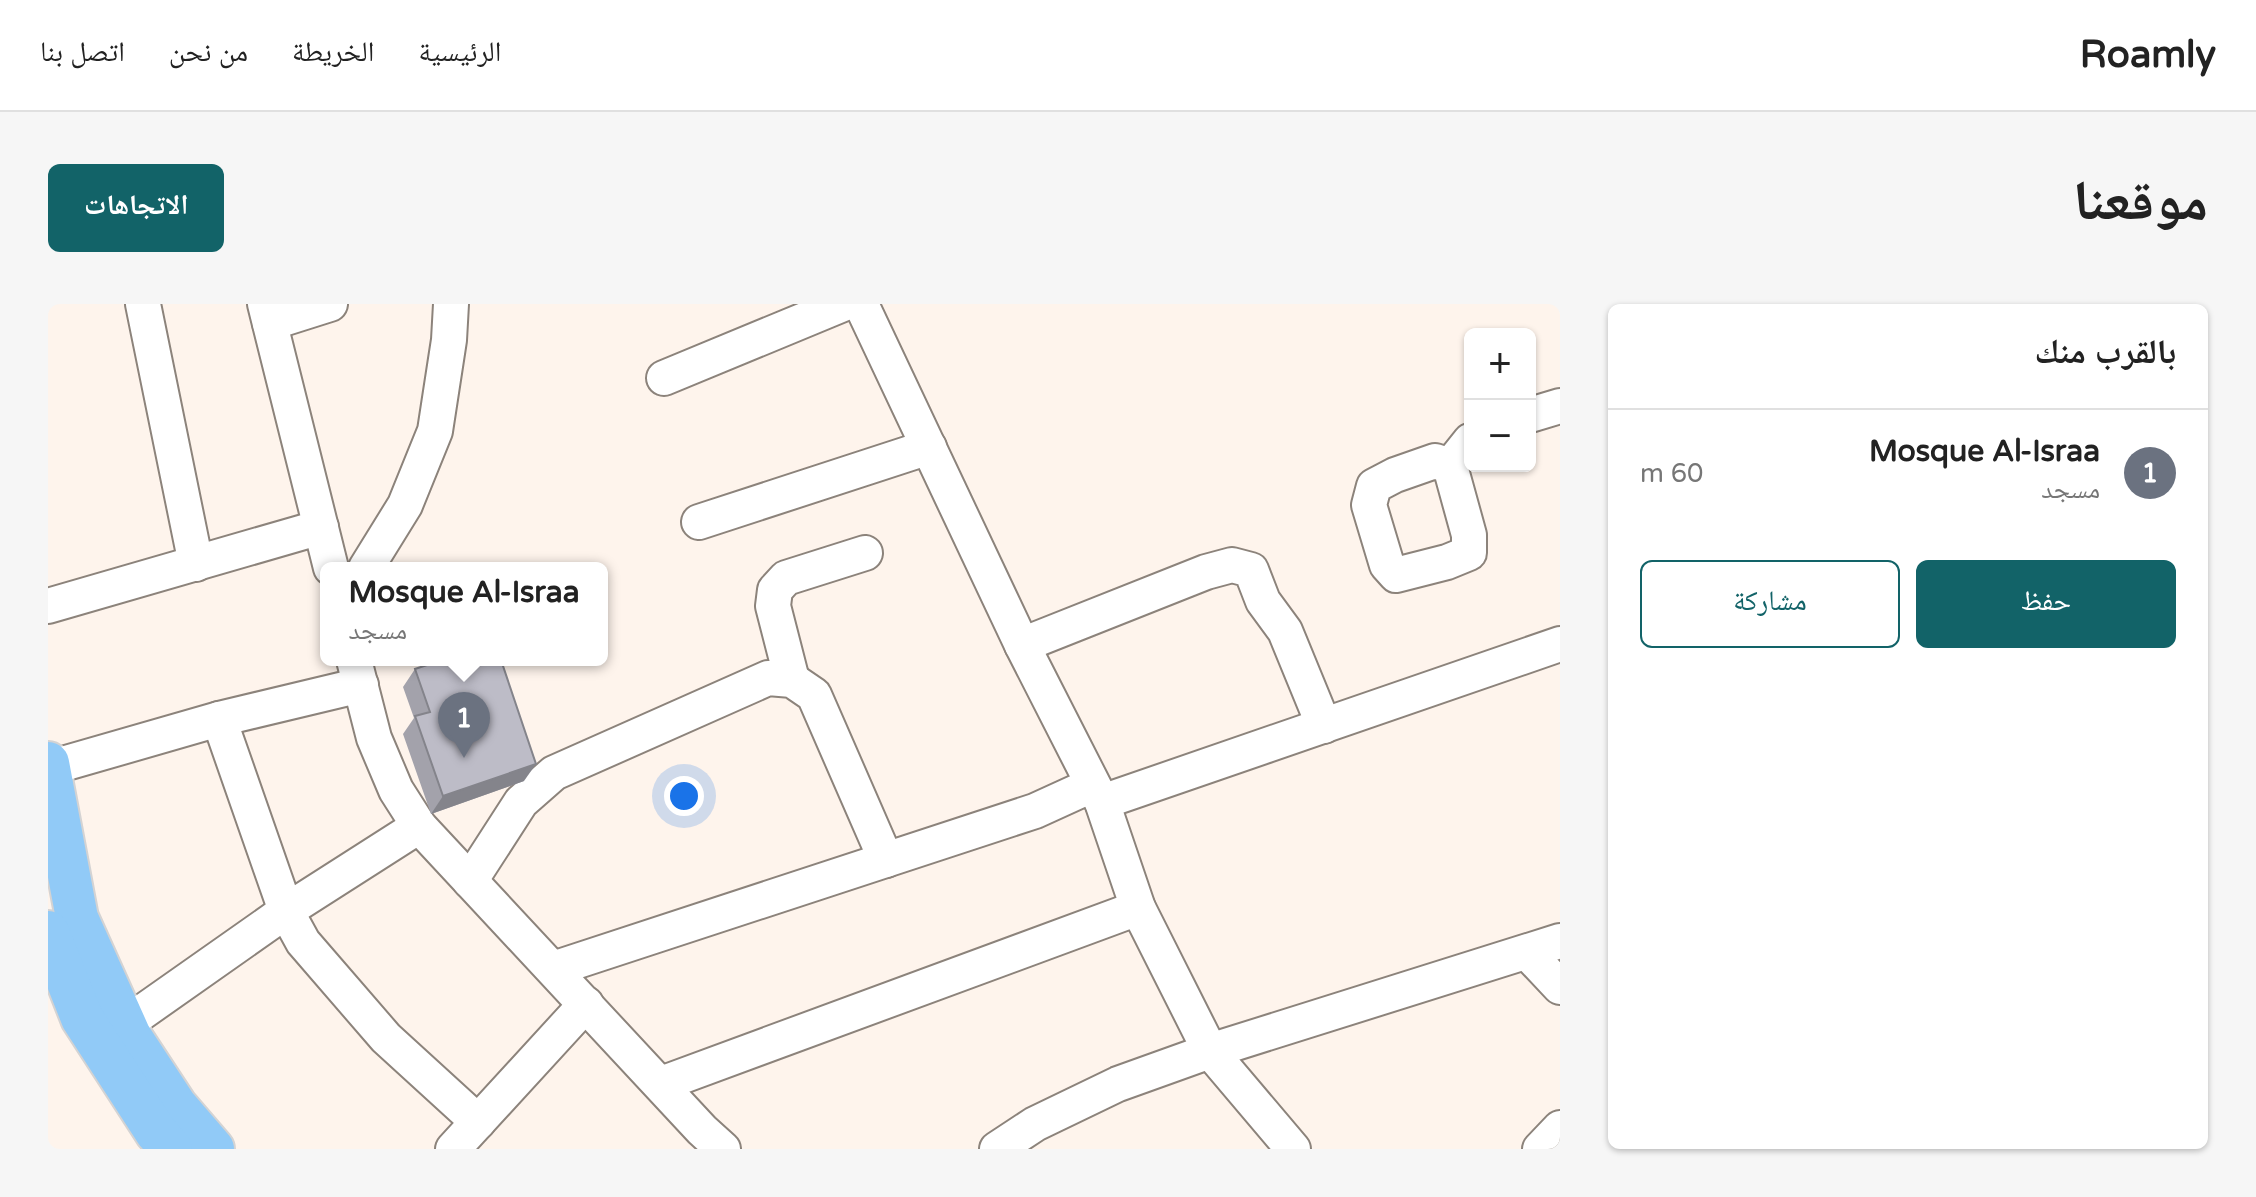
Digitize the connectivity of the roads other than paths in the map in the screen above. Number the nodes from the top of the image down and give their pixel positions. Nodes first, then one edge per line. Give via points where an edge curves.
1 (143, 304) edge
2 (330, 304) edge
3 (451, 304) edge
4 (843, 304) edge
5 (861, 304) edge
6 (268, 313) edge
7 (664, 378) dead end
8 (1560, 406) edge
9 (1536, 413) edge
10 (929, 447) junction
11 (699, 522) dead end
12 (321, 527) junction
13 (865, 553) dead end
14 (330, 562) edge
15 (370, 562) edge
16 (196, 564) junction
17 (48, 606) edge
18 (1560, 644) edge
19 (1022, 645) junction
20 (358, 673) edge
21 (792, 680) junction
22 (219, 719) junction
23 (1324, 726) junction
24 (48, 766) edge
25 (1097, 794) junction
26 (419, 826) junction
27 (886, 860) junction
28 (470, 881) junction
29 (1138, 908) junction
30 (286, 911) junction
31 (48, 932) edge
32 (1560, 941) edge
33 (1527, 952) junction
34 (553, 969) junction
35 (1560, 987) edge
36 (586, 1004) junction
37 (124, 1025) junction
38 (1210, 1051) junction
39 (661, 1084) junction
40 (478, 1122) junction
41 (1560, 1128) edge
42 (703, 1143) edge
43 (171, 1149) edge
44 (213, 1149) edge
45 (453, 1149) edge
46 (997, 1149) edge
47 (1293, 1149) edge
48 (1540, 1149) edge

1 - 16 street
2 - 6 street
3 - 15 street via 435,431 405,505
4 - 7 street
5 - 10 street
6 - 12 street
8 - 9 street
10 - 11 street
10 - 19 street
12 - 14 street
12 - 16 street
13 - 21 street via 786,578 775,590 773,606
16 - 17 street
18 - 23 street
19 - 23 street via 1206,572 1232,565 1251,570 1263,601 1285,631
19 - 25 street
20 - 22 street
20 - 26 street via 374,738 396,790
21 - 27 street via 821,706
21 - 28 street via 756,681 554,773 521,802
22 - 24 street
22 - 30 street
23 - 25 street
24 - 37 main road via 77,918
25 - 27 street
25 - 29 street
26 - 28 street
26 - 30 street
27 - 34 street
28 - 34 street
29 - 38 street
29 - 39 street
30 - 37 street
30 - 40 street via 303,942 386,1038
31 - 43 main road via 82,1018
32 - 33 street
33 - 35 street
33 - 38 street
34 - 36 street
36 - 39 street
36 - 40 street
37 - 44 main road via 176,1106
38 - 46 street via 1118,1084 1035,1124
38 - 47 street
39 - 42 street
40 - 45 street
41 - 48 street

